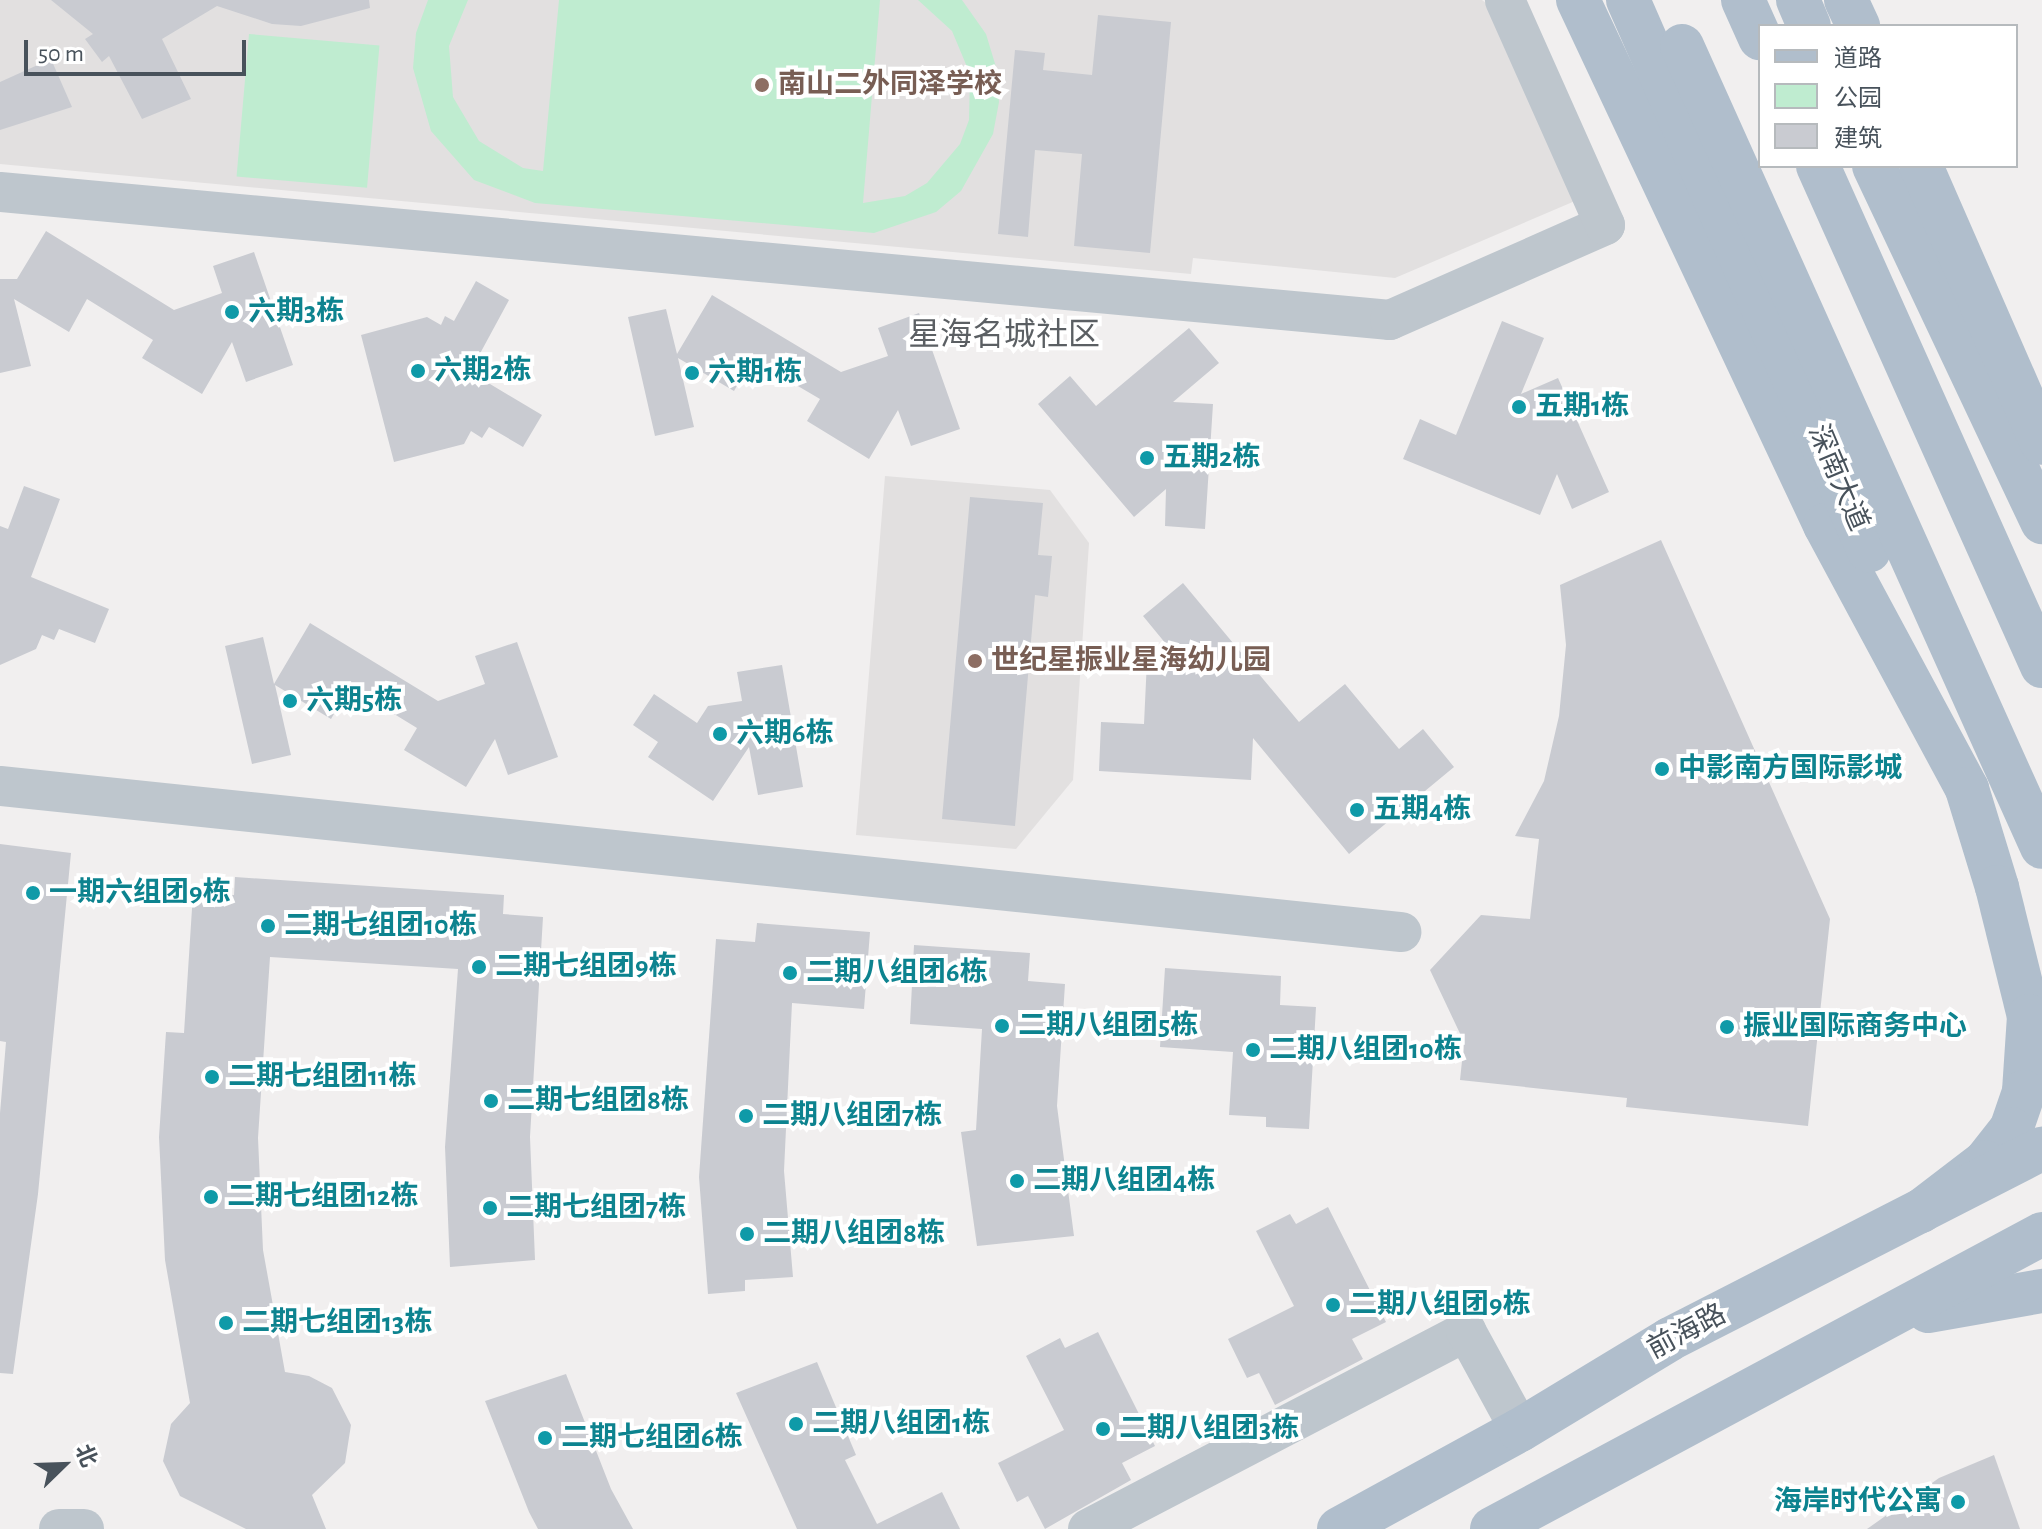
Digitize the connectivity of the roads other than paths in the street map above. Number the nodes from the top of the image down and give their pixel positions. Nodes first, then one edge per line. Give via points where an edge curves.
1 (1505, 0) edge
2 (1578, 0) edge
3 (1628, 0) edge
4 (1661, 0) edge
5 (1743, 0) edge
6 (1798, 0) edge
7 (1846, 0) edge
8 (1808, 24) edge
9 (1857, 24) edge
10 (1758, 34) edge
11 (1819, 168) edge
12 (1875, 168) edge
13 (1922, 168) edge
14 (0, 192) edge
15 (2042, 443) edge
16 (2042, 522) edge
17 (2042, 666) edge
18 (0, 786) edge
19 (1967, 789) junction
20 (2042, 847) edge
21 (1401, 932) dead end
22 (2042, 959) edge
23 (2042, 1149) edge
24 (1921, 1211) junction
25 (2042, 1234) edge
26 (2042, 1291) edge
27 (1879, 1321) junction
28 (1520, 1430) junction
29 (59, 1529) edge
30 (84, 1529) edge
31 (1088, 1529) edge
32 (1339, 1529) edge
33 (1492, 1529) edge

1 - 14 street via 1605,225 1390,320
2 - 19 main road via 1769,410
3 - 19 main road, 深南大道 via 1819,431
4 - 20 main road, 深南大道
5 - 10 main road
6 - 8 main road
7 - 9 main road
11 - 17 main road
12 - 16 main road
13 - 15 main road
18 - 21 street
19 - 22 main road, 深南大道
19 - 24 main road via 2017,958 2030,1051 2011,1129 1985,1162
23 - 24 main road, 前海路
24 - 28 main road, 前海路 via 1670,1339
25 - 27 main road
26 - 27 main road
27 - 33 main road
28 - 31 street via 1466,1331
28 - 32 main road, 前海路
29 - 30 street

